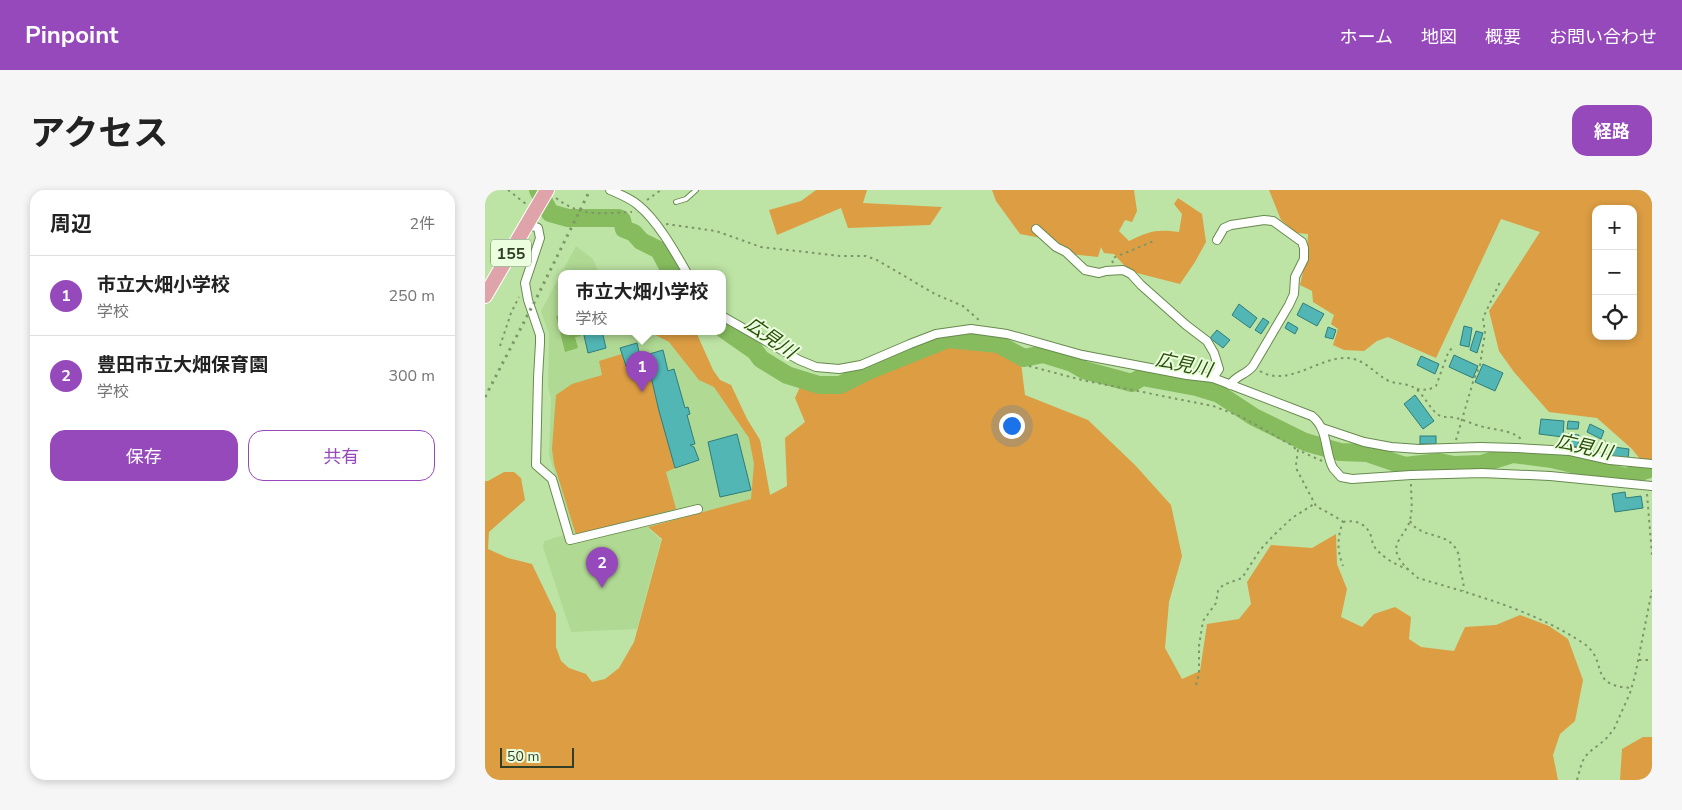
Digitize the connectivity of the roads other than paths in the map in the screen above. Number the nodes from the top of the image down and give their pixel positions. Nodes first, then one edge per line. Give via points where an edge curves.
1 (610, 190) edge
2 (696, 190) edge
3 (550, 193) edge
4 (676, 202) dead end
5 (533, 215) junction
6 (1036, 229) dead end
7 (1217, 240) dead end
8 (685, 270) edge
9 (485, 296) edge
10 (726, 318) edge
11 (1213, 378) junction
12 (1230, 385) junction
13 (1323, 430) junction
14 (1652, 464) edge
15 (1649, 486) edge
16 (698, 509) dead end

1 - 8 street via 639,206
2 - 4 lane via 686,199
3 - 5 highway, 155
5 - 9 highway, 155
5 - 16 street via 541,238 525,282 540,335 536,466 552,479 570,540
6 - 11 street via 1085,270 1099,273 1123,270 1131,274 1207,341 1219,369
7 - 12 street via 1224,228 1264,220 1273,221 1302,242 1304,248 1304,259 1295,277 1294,294 1289,304 1253,366 1235,377
10 - 11 street via 816,367 839,369 861,365 936,334 971,329 1007,334 1082,355 1187,376
11 - 12 street
12 - 13 street via 1305,412 1318,421
13 - 14 street via 1391,447 1528,448
13 - 15 street via 1330,462 1336,473 1346,479 1411,474 1510,474

